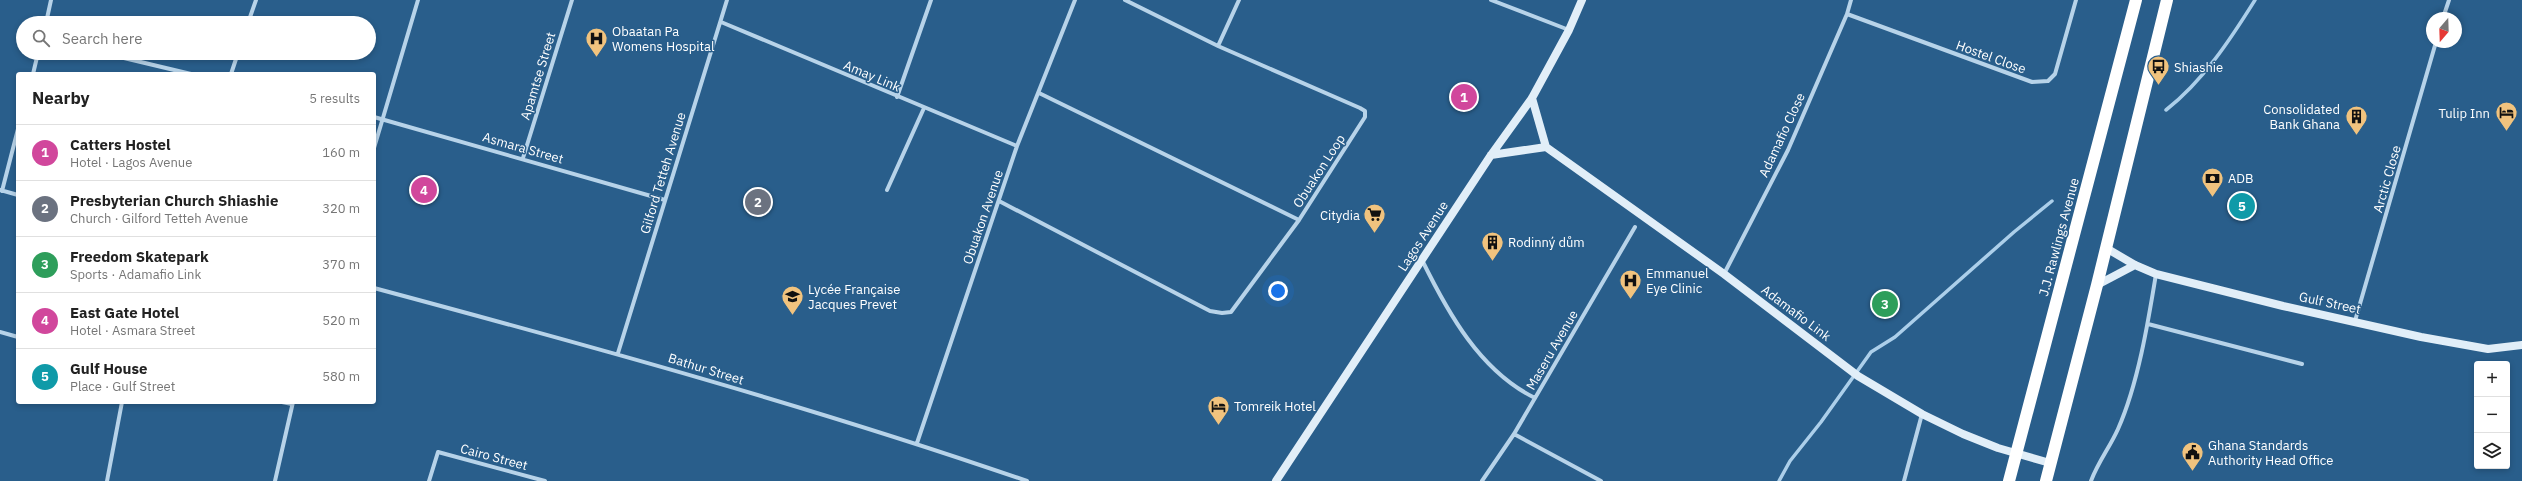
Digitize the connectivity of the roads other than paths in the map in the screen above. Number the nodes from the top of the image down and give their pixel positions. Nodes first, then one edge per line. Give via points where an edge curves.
1 (52, 0) edge
2 (256, 0) edge
3 (418, 0) edge
4 (572, 0) edge
5 (727, 0) edge
6 (931, 0) edge
7 (1075, 0) edge
8 (1124, 0) edge
9 (1238, 0) edge
10 (1491, 0) edge
11 (1582, 0) edge
12 (1851, 0) edge
13 (2076, 0) edge
14 (2136, 0) edge
15 (2167, 0) edge
16 (2449, 0) edge
17 (2445, 12) edge
18 (1847, 14) junction
19 (48, 16) edge
20 (250, 16) edge
21 (721, 22) junction
22 (1569, 30) junction
23 (1218, 46) junction
24 (2434, 48) edge
25 (36, 60) edge
26 (132, 60) edge
27 (236, 60) edge
28 (33, 72) edge
29 (183, 72) edge
30 (232, 72) edge
31 (1039, 93) junction
32 (898, 97) junction
33 (1532, 98) junction
34 (924, 108) junction
35 (376, 117) edge
36 (383, 119) junction
37 (16, 136) edge
38 (376, 142) edge
39 (1017, 146) junction
40 (1546, 147) junction
41 (1491, 155) junction
42 (522, 158) junction
43 (1, 190) edge
44 (887, 190) dead end
45 (16, 194) edge
46 (665, 200) junction
47 (999, 201) junction
48 (1299, 220) junction
49 (1635, 227) dead end
50 (2106, 248) junction
51 (1422, 260) junction
52 (2135, 266) junction
53 (1724, 274) junction
54 (2156, 274) junction
55 (2097, 286) junction
56 (376, 289) edge
57 (2354, 321) junction
58 (2148, 324) junction
59 (0, 332) edge
60 (16, 336) edge
61 (2522, 345) edge
62 (618, 353) junction
63 (2302, 364) dead end
64 (1535, 398) junction
65 (122, 404) edge
66 (292, 404) edge
67 (1922, 414) junction
68 (1514, 434) junction
69 (918, 443) junction
70 (2015, 454) junction
71 (2050, 463) junction
72 (107, 481) edge
73 (275, 481) edge
74 (429, 481) edge
75 (545, 481) edge
76 (1028, 481) edge
77 (1276, 481) edge
78 (1482, 481) edge
79 (1601, 481) edge
80 (1904, 481) edge
81 (2009, 481) edge
82 (2046, 481) edge
83 (2091, 481) edge

1 - 19 street
2 - 20 street
3 - 36 street
4 - 42 street, Apamtse Street
5 - 21 street, Gilford Tetteh Avenue
6 - 32 street
7 - 31 street, Obuakon Avenue
8 - 23 street, Obuakon Loop
9 - 23 street
10 - 22 street
11 - 22 street, Lagos Avenue
12 - 18 street, Adamafio Close
13 - 18 street, Hostel Close via 2055,74 2048,81 2032,82
14 - 70 highway, J.J. Rawlings Avenue
15 - 50 highway
16 - 17 street
18 - 53 street, Adamafio Close via 1788,150
21 - 32 street, Amay Link
21 - 46 street, Gilford Tetteh Avenue
22 - 33 street, Lagos Avenue
23 - 48 street, Obuakon Loop via 1365,111 1365,117
24 - 57 street, Arctic Close
25 - 28 street
26 - 29 street
27 - 30 street
31 - 39 street, Obuakon Avenue
31 - 48 street, Obuakon Loop
32 - 34 street, Amay Link
33 - 40 street
33 - 41 street, Lagos Avenue
34 - 39 street, Amay Link
34 - 44 street
35 - 36 street, Asmara Street
36 - 38 street
36 - 42 street, Asmara Street
37 - 43 street
39 - 47 street, Obuakon Avenue
40 - 41 street
40 - 53 street, Adamafio Link
41 - 51 street, Lagos Avenue
42 - 46 street, Asmara Street
43 - 45 street
46 - 62 street, Gilford Tetteh Avenue
47 - 48 street via 1210,311 1222,313 1231,312
47 - 69 street, Obuakon Avenue
49 - 64 street, Maseru Avenue
50 - 52 street, Gulf Street
50 - 55 highway
51 - 64 street via 1469,342 1495,370
51 - 77 street, Lagos Avenue
52 - 54 street, Gulf Street
52 - 55 street
53 - 67 street, Adamafio Link via 1858,376
54 - 57 street, Gulf Street
54 - 58 street
55 - 71 highway
56 - 62 street, Bathur Street
57 - 61 street, Gulf Street via 2488,349
58 - 63 street
58 - 83 street via 2118,430
59 - 60 street
62 - 69 street, Bathur Street
64 - 68 street, Maseru Avenue
65 - 72 street
66 - 73 street
67 - 70 street, Adamafio Link via 1963,434
67 - 80 street
68 - 78 street, Maseru Avenue
68 - 79 street
69 - 76 street, Bathur Street
70 - 71 street, Adamafio Link
70 - 81 highway, J.J. Rawlings Avenue
71 - 82 highway
74 - 75 street, Cairo Street via 438,452

